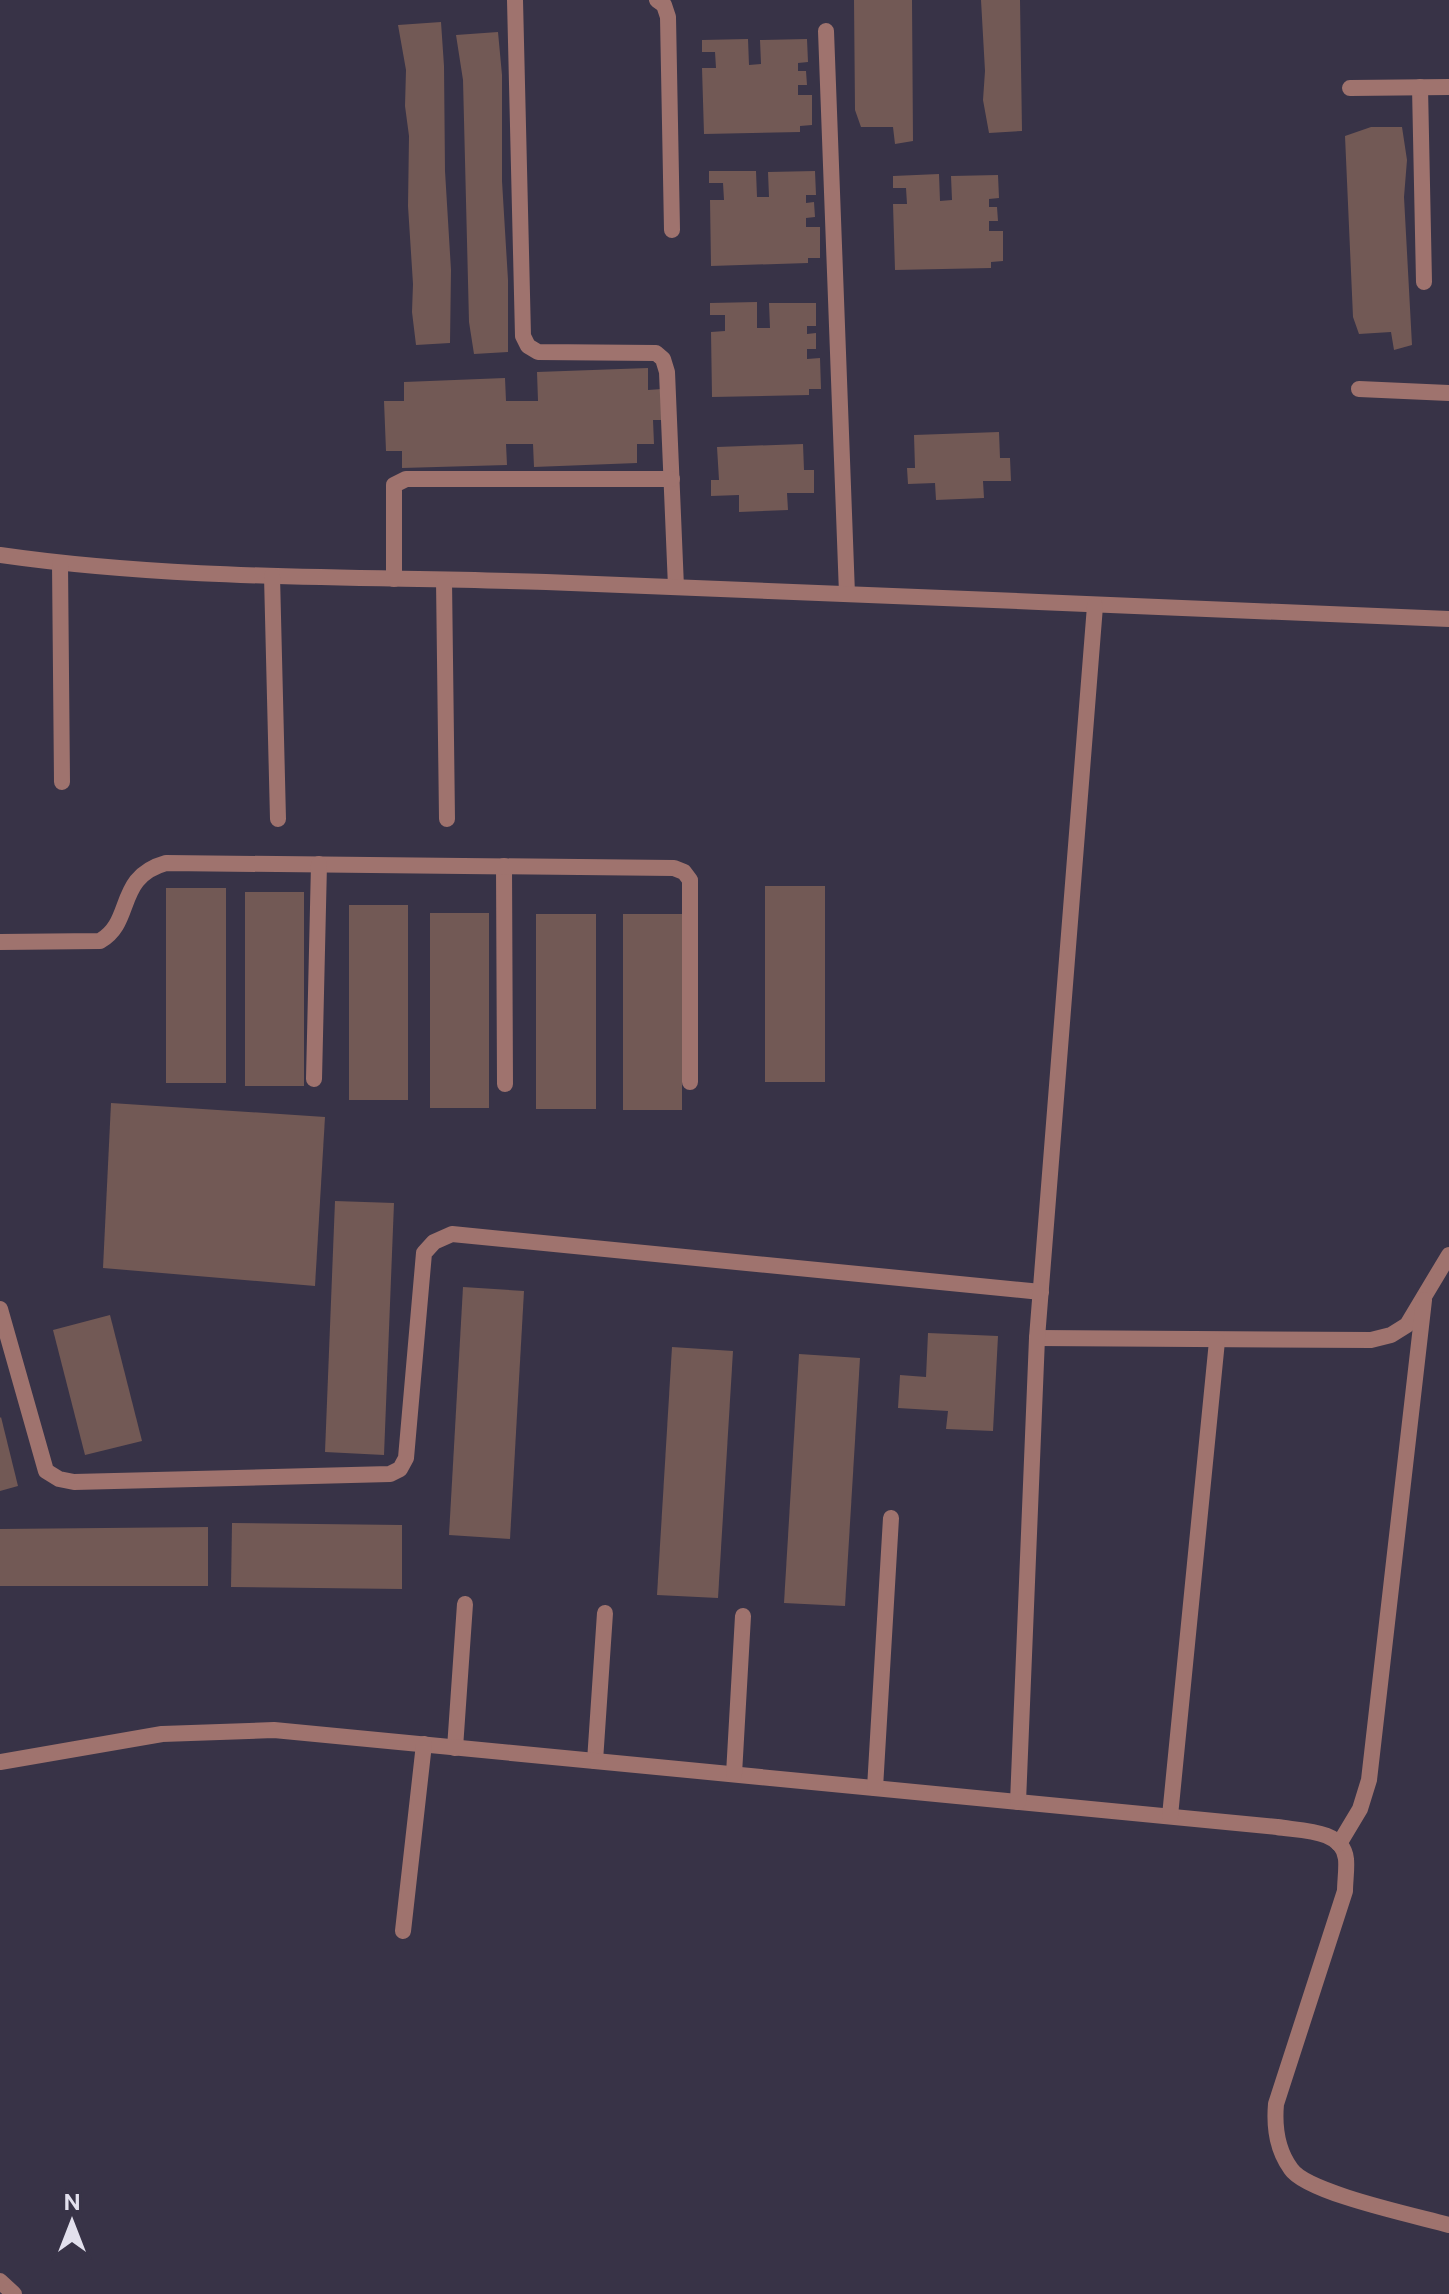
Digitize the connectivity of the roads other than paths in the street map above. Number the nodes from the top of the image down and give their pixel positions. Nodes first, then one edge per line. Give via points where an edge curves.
1 (515, 0) edge
2 (657, 0) edge
3 (826, 31) dead end
4 (1420, 87) junction
5 (1449, 87) edge
6 (1350, 88) dead end
7 (672, 230) dead end
8 (1424, 282) dead end
9 (1359, 389) dead end
10 (1449, 393) edge
11 (672, 479) junction
12 (0, 555) edge
13 (60, 563) junction
14 (272, 576) junction
15 (394, 579) junction
16 (444, 580) junction
17 (676, 587) junction
18 (847, 594) junction
19 (1095, 606) junction
20 (1449, 619) edge
21 (62, 782) dead end
22 (278, 819) dead end
23 (447, 819) dead end
24 (319, 864) junction
25 (504, 866) junction
26 (0, 942) edge
27 (314, 1079) dead end
28 (690, 1082) dead end
29 (505, 1084) dead end
30 (1449, 1255) edge
31 (1041, 1292) junction
32 (1424, 1300) junction
33 (0, 1309) edge
34 (1037, 1338) junction
35 (1217, 1341) junction
36 (891, 1518) dead end
37 (465, 1604) dead end
38 (605, 1613) dead end
39 (743, 1616) dead end
40 (424, 1744) junction
41 (455, 1748) junction
42 (595, 1761) junction
43 (0, 1762) edge
44 (734, 1774) junction
45 (875, 1788) junction
46 (1018, 1802) junction
47 (1170, 1816) junction
48 (1339, 1844) junction
49 (403, 1931) dead end
50 (1449, 2225) edge
51 (0, 2281) edge
52 (14, 2294) edge

1 - 11 street via 523,336 538,352 656,353 663,359
2 - 7 street via 668,17
3 - 18 street
4 - 5 street
4 - 6 street
4 - 8 street
9 - 10 street
11 - 15 street via 398,481
11 - 17 street
12 - 13 street
13 - 14 street
13 - 21 street
14 - 15 street
14 - 22 street
15 - 16 street
16 - 17 street
16 - 23 street
17 - 18 street
18 - 19 street
19 - 20 street
19 - 31 street
24 - 25 street
24 - 26 street via 166,863 139,875 111,935 100,941
24 - 27 street
25 - 28 street via 684,872 690,880
25 - 29 street
30 - 32 street
31 - 33 street via 452,1234 424,1253 406,1458 400,1469 390,1474 74,1482 46,1471
31 - 34 street
32 - 35 street via 1407,1325 1371,1340
32 - 48 street via 1369,1780 1360,1809
34 - 35 street
34 - 46 street
35 - 47 street
36 - 45 street
37 - 41 street
38 - 42 street
39 - 44 street
40 - 41 street
40 - 43 street via 215,1730
40 - 49 street
41 - 42 street
42 - 44 street
44 - 45 street
45 - 46 street
46 - 47 street
47 - 48 street via 1277,1827 1330,1836
48 - 50 street via 1346,1856 1345,1891 1276,2104 1278,2145 1292,2172 1316,2187
51 - 52 street

